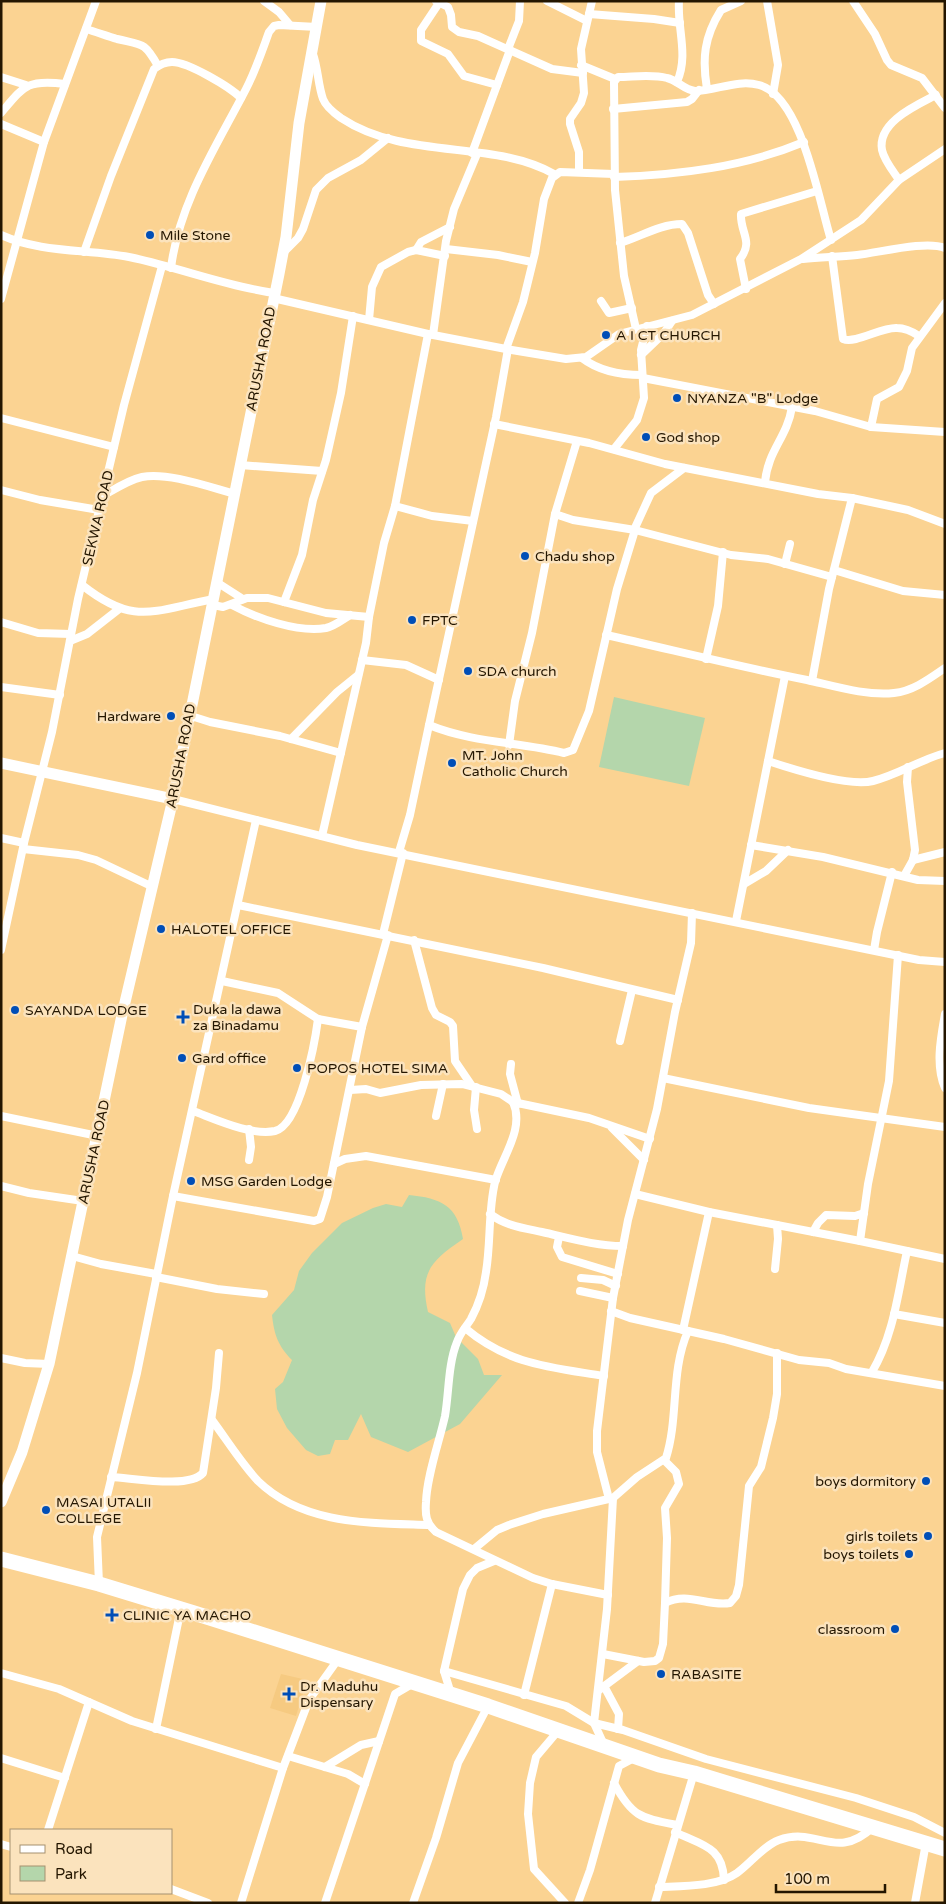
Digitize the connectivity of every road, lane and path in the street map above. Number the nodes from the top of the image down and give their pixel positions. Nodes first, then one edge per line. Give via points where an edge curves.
1 (96, 1) edge
2 (264, 1) edge
3 (321, 1) edge
4 (520, 1) edge
5 (548, 1) edge
6 (592, 1) edge
7 (679, 1) edge
8 (741, 1) edge
9 (768, 1) edge
10 (853, 1) edge
11 (437, 2) edge
12 (588, 18) junction
13 (680, 23) junction
14 (290, 25) junction
15 (317, 26) junction
16 (86, 29) junction
17 (509, 50) junction
18 (313, 53) junction
19 (158, 66) junction
20 (582, 69) junction
21 (1, 77) edge
22 (615, 79) junction
23 (677, 82) junction
24 (64, 84) junction
25 (26, 85) junction
26 (497, 85) junction
27 (703, 90) junction
28 (773, 94) junction
29 (936, 95) junction
30 (241, 98) junction
31 (945, 108) edge
32 (613, 109) junction
33 (1, 113) edge
34 (1, 124) edge
35 (388, 138) junction
36 (44, 142) junction
37 (804, 142) junction
38 (945, 149) edge
39 (474, 153) junction
40 (579, 172) junction
41 (554, 174) junction
42 (614, 175) junction
43 (899, 180) junction
44 (817, 191) junction
45 (450, 227) junction
46 (1, 235) edge
47 (832, 240) junction
48 (16, 242) junction
49 (620, 243) junction
50 (945, 248) edge
51 (416, 250) junction
52 (84, 252) junction
53 (445, 252) junction
54 (283, 254) junction
55 (832, 256) junction
56 (801, 259) junction
57 (532, 262) junction
58 (162, 266) junction
59 (171, 268) junction
60 (746, 288) junction
61 (274, 295) junction
62 (1, 299) edge
63 (602, 301) dead end
64 (945, 303) edge
65 (714, 304) junction
66 (632, 308) junction
67 (353, 316) junction
68 (369, 320) junction
69 (672, 321) junction
70 (647, 326) junction
71 (636, 329) junction
72 (430, 335) junction
73 (919, 336) junction
74 (507, 349) junction
75 (641, 355) junction
76 (582, 358) junction
77 (643, 376) junction
78 (792, 407) junction
79 (1, 418) edge
80 (494, 424) junction
81 (871, 427) junction
82 (945, 432) edge
83 (577, 440) junction
84 (114, 448) junction
85 (614, 449) junction
86 (240, 465) junction
87 (684, 468) junction
88 (322, 471) junction
89 (765, 482) junction
90 (1, 490) edge
91 (235, 494) junction
92 (103, 496) junction
93 (852, 498) junction
94 (395, 506) junction
95 (99, 510) junction
96 (555, 514) junction
97 (473, 521) junction
98 (945, 524) edge
99 (634, 530) junction
100 (790, 544) dead end
101 (723, 552) junction
102 (785, 564) junction
103 (833, 573) junction
104 (218, 583) junction
105 (82, 585) junction
106 (945, 596) edge
107 (243, 599) junction
108 (213, 602) junction
109 (284, 602) junction
110 (232, 605) junction
111 (119, 609) junction
112 (350, 615) junction
113 (369, 617) junction
114 (1, 622) edge
115 (606, 635) junction
116 (71, 638) junction
117 (706, 659) junction
118 (362, 660) junction
119 (945, 668) edge
120 (358, 675) junction
121 (785, 676) junction
122 (439, 680) junction
123 (812, 681) junction
124 (1, 687) edge
125 (60, 695) junction
126 (188, 715) junction
127 (429, 726) junction
128 (291, 739) junction
129 (509, 745) junction
130 (341, 753) junction
131 (945, 754) edge
132 (768, 761) junction
133 (1, 763) edge
134 (908, 768) junction
135 (41, 771) junction
136 (173, 800) junction
137 (256, 820) junction
138 (322, 836) junction
139 (1, 838) edge
140 (751, 845) junction
141 (24, 846) junction
142 (788, 850) junction
143 (945, 852) edge
144 (401, 853) junction
145 (913, 860) junction
146 (892, 872) junction
147 (904, 876) junction
148 (945, 881) edge
149 (744, 884) junction
150 (153, 887) junction
151 (238, 905) junction
152 (1, 906) edge
153 (10, 908) junction
154 (692, 913) junction
155 (736, 922) junction
156 (385, 934) junction
157 (414, 940) junction
158 (1, 950) edge
159 (874, 950) junction
160 (898, 955) junction
161 (945, 962) edge
162 (222, 980) junction
163 (632, 990) junction
164 (678, 1000) junction
165 (945, 1014) edge
166 (318, 1019) junction
167 (362, 1027) junction
168 (620, 1041) dead end
169 (511, 1064) dead end
170 (663, 1078) junction
171 (443, 1084) junction
172 (474, 1087) junction
173 (945, 1088) edge
174 (350, 1090) junction
175 (516, 1103) junction
176 (193, 1111) junction
177 (1, 1116) edge
178 (436, 1116) dead end
179 (881, 1117) junction
180 (610, 1126) junction
181 (945, 1127) edge
182 (249, 1129) junction
183 (477, 1129) dead end
184 (98, 1136) junction
185 (650, 1139) junction
186 (249, 1160) dead end
187 (644, 1160) junction
188 (334, 1164) junction
189 (496, 1180) junction
190 (1, 1186) edge
191 (635, 1194) junction
192 (173, 1196) junction
193 (83, 1201) junction
194 (708, 1212) junction
195 (864, 1213) junction
196 (490, 1214) junction
197 (777, 1225) junction
198 (813, 1232) junction
199 (559, 1237) junction
200 (860, 1241) junction
201 (623, 1246) junction
202 (907, 1251) junction
203 (72, 1256) junction
204 (945, 1260) edge
205 (776, 1269) dead end
206 (618, 1274) junction
207 (156, 1276) junction
208 (581, 1278) dead end
209 (616, 1286) junction
210 (580, 1291) dead end
211 (264, 1294) dead end
212 (612, 1298) junction
213 (612, 1311) junction
214 (894, 1314) junction
215 (945, 1324) edge
216 (465, 1328) junction
217 (686, 1331) junction
218 (219, 1352) dead end
219 (777, 1353) junction
220 (1, 1358) edge
221 (49, 1364) junction
222 (872, 1372) junction
223 (604, 1376) junction
224 (945, 1386) edge
225 (212, 1420) junction
226 (664, 1460) junction
227 (111, 1478) junction
228 (611, 1498) junction
229 (1, 1502) edge
230 (428, 1525) junction
231 (474, 1549) junction
232 (1, 1559) edge
233 (494, 1560) junction
234 (99, 1584) junction
235 (552, 1584) junction
236 (608, 1595) junction
237 (665, 1603) junction
238 (194, 1613) junction
239 (603, 1654) junction
240 (339, 1658) junction
241 (638, 1661) junction
242 (444, 1671) junction
243 (1, 1673) edge
244 (412, 1684) junction
245 (601, 1688) junction
246 (451, 1694) junction
247 (524, 1695) junction
248 (89, 1702) junction
249 (488, 1706) junction
250 (594, 1723) junction
251 (156, 1729) junction
252 (618, 1729) junction
253 (558, 1731) junction
254 (379, 1741) junction
255 (605, 1746) junction
256 (288, 1756) junction
257 (636, 1757) junction
258 (1, 1758) edge
259 (325, 1767) junction
260 (283, 1768) junction
261 (694, 1773) junction
262 (64, 1778) junction
263 (614, 1783) junction
264 (365, 1784) junction
265 (873, 1827) junction
266 (676, 1828) junction
267 (48, 1829) edge
268 (945, 1833) edge
269 (926, 1843) junction
270 (945, 1849) edge
271 (724, 1880) junction
272 (659, 1887) junction
273 (172, 1889) edge
274 (208, 1903) edge
275 (241, 1903) edge
276 (325, 1903) edge
277 (413, 1903) edge
278 (565, 1903) edge
279 (578, 1903) edge
280 (655, 1903) edge
281 (915, 1903) edge

1 - 16 street
2 - 14 street
3 - 15 main road, ARUSHA ROAD
4 - 17 street via 519,21
5 - 12 street
6 - 12 street
7 - 13 street
8 - 27 street via 721,10 706,39
9 - 28 street via 778,65
10 - 29 street via 891,65 922,78
11 - 17 street via 448,6 454,30 478,36
11 - 26 street via 421,30 420,41 448,54 464,76
12 - 13 street via 654,19
12 - 20 street via 581,49
13 - 23 street via 684,48
14 - 15 street
14 - 30 street via 274,26 269,32
15 - 18 main road, ARUSHA ROAD
16 - 19 street via 140,42
16 - 24 street
17 - 20 street via 552,69
17 - 26 street
18 - 35 street via 327,105 356,128
18 - 54 main road, ARUSHA ROAD via 299,122
19 - 30 street via 174,62 185,65
19 - 52 street via 140,100
20 - 22 street
20 - 40 street via 584,93 570,118 579,152
21 - 25 street
22 - 23 street via 660,77
22 - 32 street
23 - 27 street via 692,91
24 - 25 street via 42,82
24 - 36 street
25 - 33 street
26 - 39 street
27 - 28 street via 732,84 758,85
27 - 32 street via 687,102
28 - 37 street via 788,110
29 - 31 street
29 - 43 street via 902,114 882,138 882,150
30 - 59 street via 190,197 178,230
32 - 42 street
34 - 36 street
35 - 39 street
35 - 54 street via 361,160 321,184 298,238
36 - 48 street
37 - 42 street via 771,155 689,172
37 - 44 street
38 - 43 street
39 - 41 street via 527,164
39 - 45 street
40 - 41 street
40 - 42 street
41 - 57 street via 544,199
42 - 49 street
43 - 47 street via 861,220
44 - 47 street
44 - 60 street via 741,214 747,244 740,264
45 - 51 street via 421,242
45 - 53 street
46 - 48 street
47 - 56 street
48 - 52 street
48 - 62 street
49 - 65 street via 666,226 682,224
49 - 66 street
50 - 55 street via 912,247
51 - 53 street
51 - 68 street via 381,267 372,287
52 - 58 street via 128,257
53 - 57 street via 498,255
53 - 72 street
54 - 61 main road, ARUSHA ROAD
55 - 56 street
55 - 73 street via 844,339 852,340 897,328
56 - 60 street
57 - 74 street
58 - 59 street
58 - 84 street, SEKWA ROAD
59 - 61 street
60 - 65 street
61 - 67 street
61 - 86 main road, ARUSHA ROAD
63 - 66 street via 609,313
64 - 73 street
65 - 69 street
66 - 71 street
67 - 68 street
67 - 88 street via 339,402
68 - 72 street
69 - 70 street
69 - 75 street
70 - 71 street
70 - 75 street
71 - 76 street via 619,334 591,356
72 - 74 street
72 - 94 street
73 - 81 street via 900,387 877,400
74 - 76 street via 550,357
74 - 80 street
75 - 77 street
76 - 77 street via 604,370
77 - 78 street
77 - 85 street via 645,391 637,420
78 - 81 street
78 - 89 street via 787,429 770,457
79 - 84 street
80 - 83 street
80 - 97 street
81 - 82 street
83 - 85 street
83 - 96 street
84 - 92 street, SEKWA ROAD
85 - 87 street
86 - 88 street
86 - 91 main road, ARUSHA ROAD
87 - 89 street
87 - 99 street via 651,493
88 - 109 street via 302,555
89 - 93 street
90 - 95 street
91 - 92 street via 190,482 154,477 131,481
91 - 104 main road, ARUSHA ROAD
92 - 95 street, SEKWA ROAD
93 - 98 street via 908,510
93 - 103 street
94 - 97 street via 432,516
94 - 113 street
95 - 105 street, SEKWA ROAD
96 - 99 street
96 - 129 street via 515,701
97 - 122 street
99 - 101 street
99 - 115 street
100 - 102 street
101 - 102 street
101 - 117 street via 717,611
102 - 103 street
103 - 106 street via 903,592
103 - 123 street
104 - 107 street
104 - 108 main road, ARUSHA ROAD
105 - 111 street
105 - 116 street, SEKWA ROAD
107 - 109 street via 268,598
107 - 110 street
108 - 110 street via 223,607
108 - 111 street via 146,613
108 - 126 main road, ARUSHA ROAD
109 - 112 street via 305,609
110 - 112 street via 258,617 305,627 327,628
111 - 116 street via 87,634
112 - 113 street
113 - 118 street
114 - 116 street
115 - 117 street
115 - 129 street via 589,711 573,750 564,753
116 - 125 street, SEKWA ROAD
117 - 121 street
118 - 120 street
118 - 122 street via 406,665
119 - 123 street via 910,689 893,693 848,689
120 - 128 street via 336,692
120 - 130 street
121 - 123 street
121 - 132 street
122 - 127 street
124 - 125 street
125 - 135 street, SEKWA ROAD
126 - 128 street
126 - 136 main road, ARUSHA ROAD
127 - 129 street
127 - 144 street
128 - 130 street
130 - 138 street
131 - 134 street via 925,758
132 - 134 street via 858,782 871,782
132 - 140 street
133 - 135 main road
134 - 145 street via 915,838
135 - 136 main road
135 - 141 street, SEKWA ROAD
136 - 137 street
136 - 150 main road, ARUSHA ROAD
137 - 138 street
137 - 151 street
138 - 144 street
139 - 141 street
140 - 142 street
140 - 149 street
141 - 150 street via 96,860
141 - 153 street, SEKWA ROAD
142 - 146 street
142 - 149 street via 766,871
143 - 145 street
144 - 154 street
144 - 156 street
145 - 147 street
146 - 147 street
146 - 159 street
147 - 148 street
149 - 155 street
150 - 184 main road, ARUSHA ROAD via 124,1006
151 - 156 street
151 - 162 street
152 - 153 street
153 - 158 street, SEKWA ROAD
154 - 155 street
154 - 164 street via 691,944
155 - 159 street
156 - 157 street
156 - 167 street
157 - 163 street
157 - 172 street via 432,1008 436,1015 453,1026 455,1061
159 - 160 street
160 - 161 street
160 - 179 street via 890,1072
162 - 166 street via 278,993
162 - 176 street
163 - 164 street
163 - 168 street
164 - 170 street
165 - 173 street via 940,1042
166 - 167 street
166 - 182 street via 301,1089 288,1121 275,1130
167 - 174 street
169 - 175 street
170 - 179 street via 808,1108
170 - 185 street
171 - 172 street
171 - 174 street via 380,1093 366,1089
171 - 178 street
172 - 175 street via 501,1094
172 - 183 street
174 - 188 street
175 - 180 street via 589,1118
175 - 189 street via 511,1145
176 - 182 street via 231,1126
176 - 192 street
177 - 184 street
179 - 181 street
179 - 195 street
180 - 185 street
180 - 187 street
182 - 186 street
184 - 193 main road, ARUSHA ROAD
185 - 187 street
187 - 191 street
188 - 189 street via 366,1156
188 - 192 street via 318,1221
189 - 196 street
190 - 193 street
191 - 194 street
191 - 201 street
192 - 207 street
193 - 203 main road, ARUSHA ROAD
194 - 197 street
194 - 217 street
195 - 198 street via 855,1216 826,1215
195 - 200 street
196 - 199 street via 504,1223
196 - 216 street via 486,1273 478,1302
197 - 198 street
197 - 205 street
198 - 200 street
199 - 201 street
199 - 206 street via 557,1247 562,1258
200 - 202 street
201 - 206 street
202 - 204 street
202 - 214 street
203 - 207 street
203 - 221 main road, ARUSHA ROAD
206 - 209 street
207 - 211 street via 217,1289
207 - 227 street via 137,1373
208 - 209 street via 603,1280
209 - 212 street
210 - 212 street
212 - 213 street
213 - 217 street
213 - 223 street
214 - 215 street
214 - 222 street via 884,1349
216 - 223 street via 485,1345 520,1360
216 - 230 street via 454,1351 446,1409 428,1489
217 - 219 street
217 - 226 street via 678,1366 670,1440
218 - 225 street
219 - 222 street via 799,1360
219 - 237 street via 777,1394 773,1418 761,1467 749,1486 736,1596 724,1604 685,1598
220 - 221 street
221 - 229 main road, ARUSHA ROAD via 22,1452
222 - 224 street
223 - 228 street via 596,1431 597,1452
225 - 227 street via 204,1473 199,1478 177,1482
225 - 230 street via 258,1480 291,1504 316,1515 345,1521
226 - 228 street
226 - 237 street via 676,1472 678,1484 664,1515 667,1538
227 - 234 street via 97,1537
228 - 231 street via 509,1525
228 - 236 street
230 - 231 street via 436,1532
231 - 233 street
232 - 234 highway
233 - 235 street via 514,1571
233 - 242 street via 477,1568 466,1580
234 - 238 highway
235 - 236 street
235 - 247 street
236 - 239 street
237 - 241 street via 659,1658 651,1663
238 - 240 highway
238 - 251 street via 180,1618
239 - 241 street
239 - 245 street
240 - 244 highway
240 - 256 street via 309,1700
241 - 245 street
242 - 246 street
242 - 247 street
243 - 248 street via 59,1689
244 - 246 highway
244 - 254 street via 395,1694
245 - 250 street
245 - 252 street via 619,1714
246 - 249 highway
247 - 250 street via 566,1706
248 - 251 street
248 - 262 street
249 - 253 highway
249 - 277 street via 458,1762
250 - 252 street
250 - 255 street
251 - 260 street
252 - 268 street via 706,1759 856,1798 914,1817
253 - 255 highway
253 - 278 street via 536,1757 528,1814 534,1870
254 - 259 street via 366,1742
254 - 264 street
255 - 257 highway
256 - 259 street
256 - 260 street
257 - 261 highway
257 - 263 street via 619,1766
258 - 262 street
259 - 264 street via 348,1774
260 - 275 street
261 - 265 highway
261 - 266 street
262 - 267 street
263 - 266 street via 630,1809
263 - 279 street
264 - 276 street
265 - 269 highway
265 - 271 street via 863,1837 848,1843 835,1844 800,1837 780,1840
266 - 271 street via 716,1852 722,1863
266 - 272 street
269 - 270 highway
269 - 281 street
271 - 272 street
272 - 280 street
273 - 274 street

